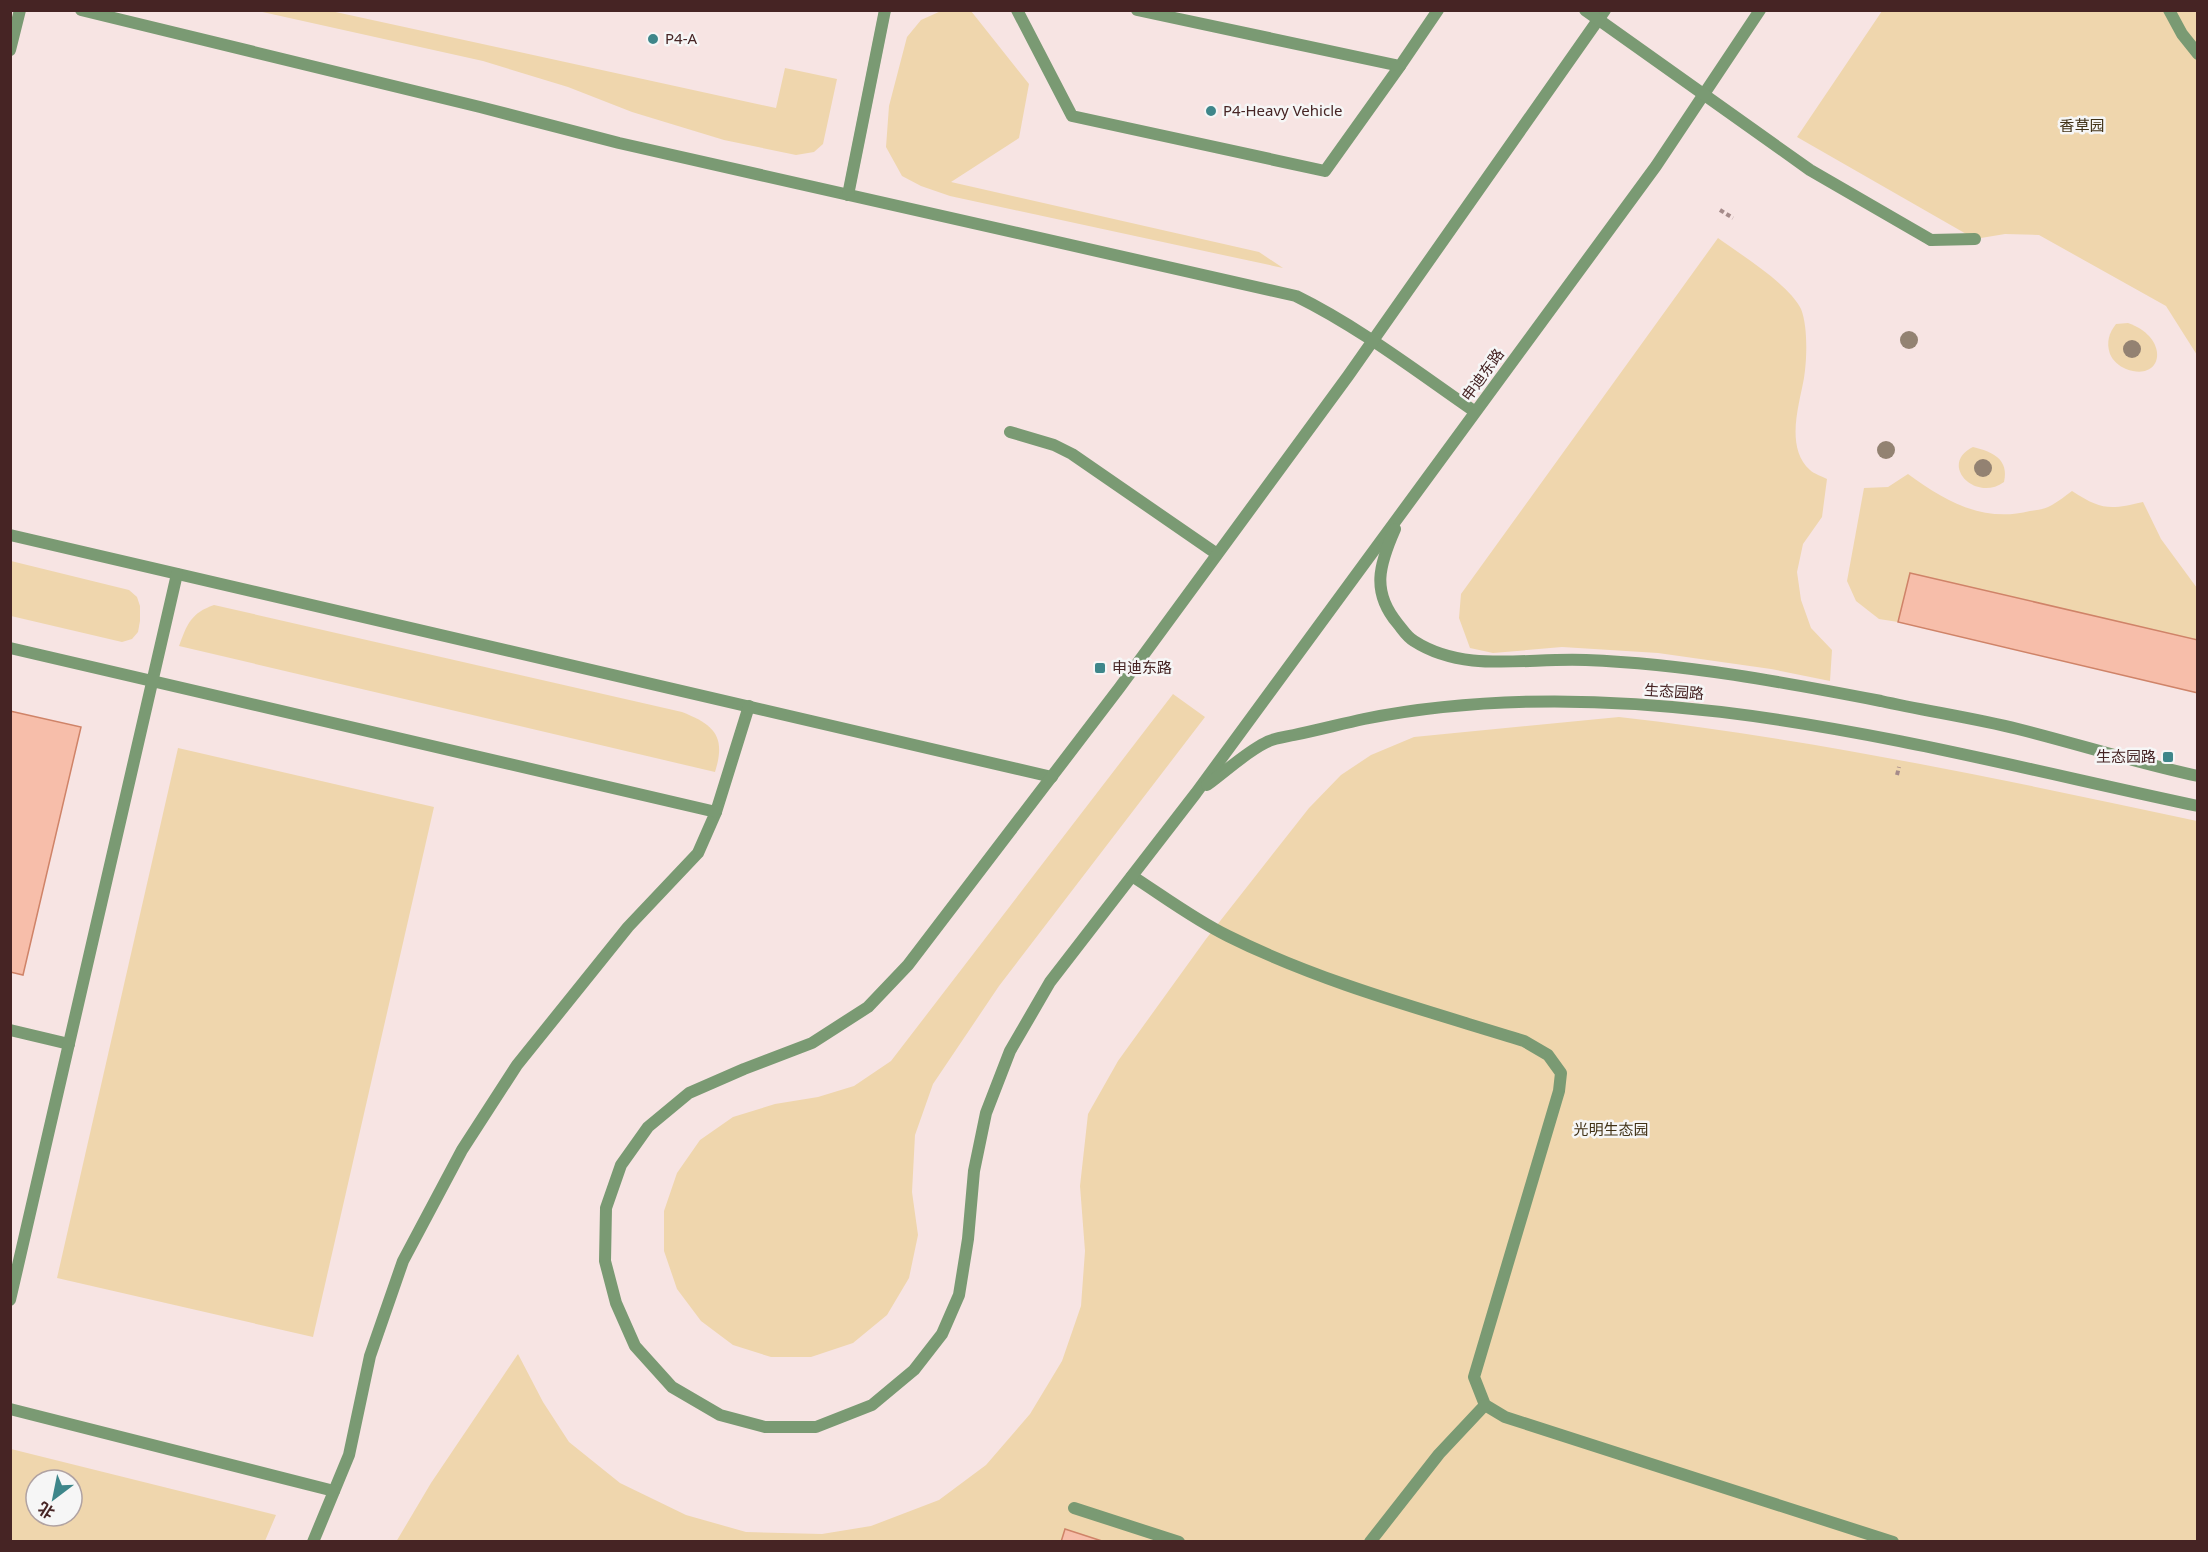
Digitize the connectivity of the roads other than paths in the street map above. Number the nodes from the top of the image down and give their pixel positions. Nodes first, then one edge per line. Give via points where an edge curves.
1 (20, 10) edge
2 (81, 10) edge
3 (885, 10) edge
4 (1017, 10) edge
5 (1137, 10) edge
6 (1437, 10) edge
7 (1585, 10) edge
8 (1605, 10) edge
9 (1760, 10) edge
10 (2169, 10) edge
11 (10, 50) edge
12 (2198, 54) edge
13 (1400, 66) junction
14 (848, 195) junction
15 (1975, 239) dead end
16 (1372, 341) junction
17 (1474, 411) junction
18 (1010, 432) dead end
19 (1407, 504) junction
20 (10, 535) edge
21 (1217, 554) junction
22 (177, 574) junction
23 (10, 648) edge
24 (152, 681) junction
25 (749, 706) junction
26 (2198, 776) edge
27 (1052, 777) junction
28 (1196, 792) junction
29 (2198, 806) edge
30 (716, 813) junction
31 (1132, 876) junction
32 (10, 1030) edge
33 (69, 1044) junction
34 (10, 1300) edge
35 (1485, 1405) junction
36 (10, 1409) edge
37 (334, 1491) junction
38 (1074, 1508) dead end
39 (313, 1542) edge
40 (1179, 1542) edge
41 (1370, 1542) edge
42 (1893, 1542) edge

1 - 11 street
2 - 14 street via 619,143
3 - 14 street
4 - 13 street via 1072,116 1324,171
5 - 13 street
6 - 13 street
7 - 15 street, bridge via 1810,170 1931,240
8 - 16 street
9 - 17 street, 申迪东路 via 1656,166
10 - 12 street
14 - 16 street via 1296,296
16 - 17 street
16 - 21 street
17 - 19 street, 申迪东路
18 - 21 street via 1072,454
19 - 26 street, 生态园路 via 1387,546 1380,593 1391,616 1412,640 1437,653 1494,662 1631,662 1796,684 2016,729
19 - 28 street, 申迪东路
20 - 22 street
21 - 27 street
22 - 24 street
22 - 25 street
23 - 24 street
24 - 30 street
24 - 33 street
25 - 27 street
25 - 30 street
27 - 31 street, 申迪东路 via 908,965 868,1007 812,1043 689,1093 648,1126 621,1166 606,1208 605,1262 616,1303 635,1346 672,1387 720,1415 765,1427 816,1427 872,1405 914,1370 942,1334 959,1295 974,1171 986,1113 1010,1051 1050,982
28 - 29 street, 生态园路 via 1266,742 1353,721 1412,710 1479,704 1597,701 1713,710 1889,740
28 - 31 street, 申迪东路
30 - 37 street via 698,853 628,927 518,1065 462,1150 402,1261 370,1356 349,1455
31 - 35 street via 1226,936 1254,949 1311,973 1524,1041 1548,1055 1561,1072 1556,1102 1474,1377
32 - 33 street
33 - 34 street
35 - 41 street via 1439,1454
35 - 42 street via 1505,1417
36 - 37 street
37 - 39 street
38 - 40 street

